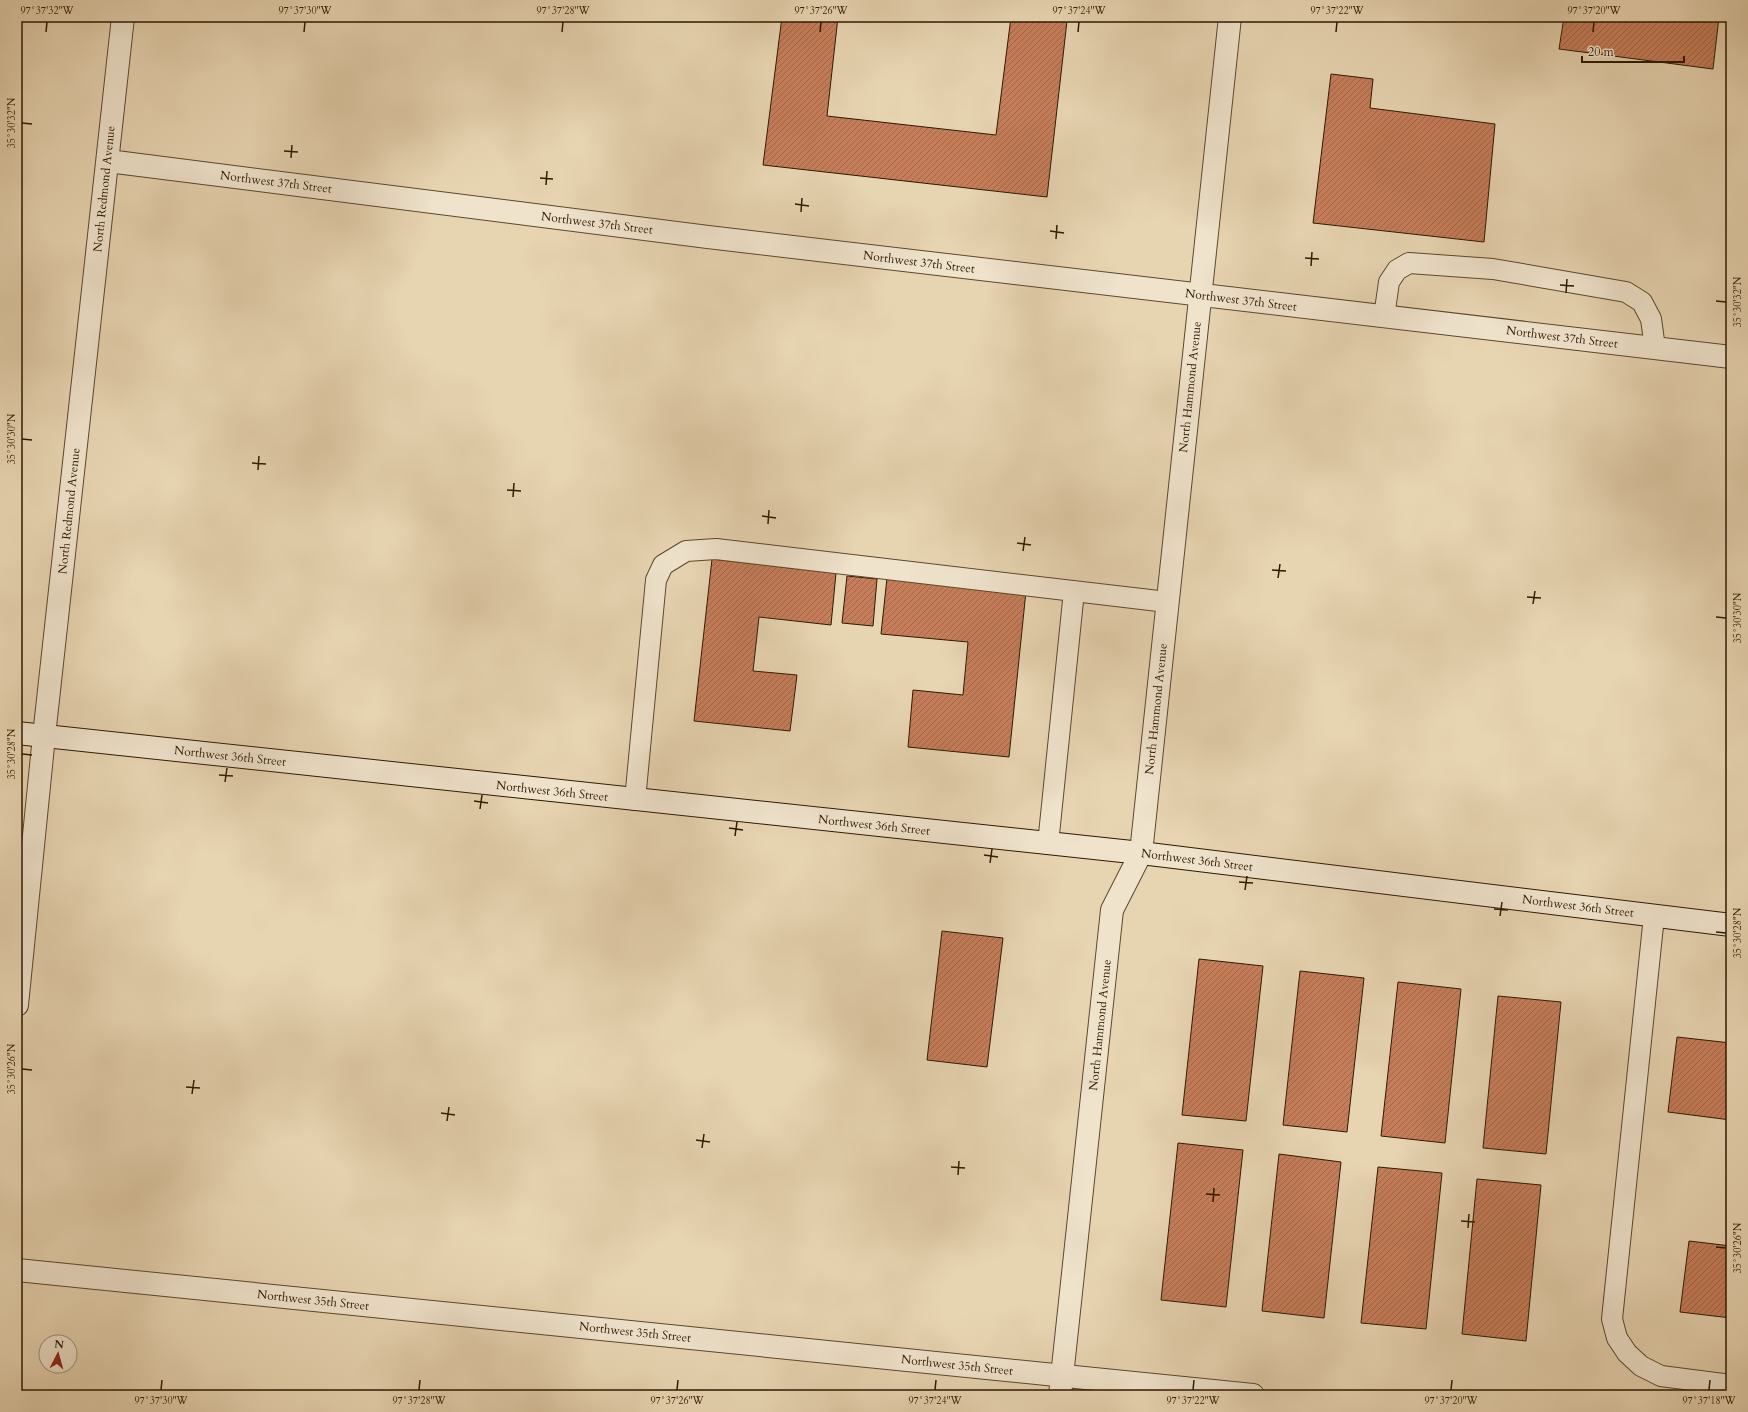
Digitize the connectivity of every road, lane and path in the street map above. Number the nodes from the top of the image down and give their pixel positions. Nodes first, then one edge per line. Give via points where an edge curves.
1 (123, 17) edge
2 (1230, 17) edge
3 (108, 161) junction
4 (1200, 295) junction
5 (1384, 317) junction
6 (1655, 348) junction
7 (1731, 357) edge
8 (1074, 591) junction
9 (1167, 602) junction
10 (17, 733) edge
11 (44, 736) junction
12 (635, 800) junction
13 (1048, 844) junction
14 (1141, 853) junction
15 (1654, 916) junction
16 (1731, 925) edge
17 (17, 1005) edge
18 (17, 1270) edge
19 (1061, 1385) edge
20 (1731, 1385) edge
21 (1253, 1395) edge

1 - 3 street, North Redmond Avenue
2 - 4 street, North Hammond Avenue
3 - 4 street, Northwest 37th Street via 716,238
3 - 11 street, North Redmond Avenue
4 - 5 street, Northwest 37th Street
4 - 9 street, North Hammond Avenue
5 - 6 street, Northwest 37th Street
5 - 6 lane via 1390,282 1397,270 1409,263 1493,269 1626,292 1642,302 1651,319
6 - 7 street, Northwest 37th Street
8 - 9 lane
8 - 12 lane via 716,549 686,551 663,565 656,580
8 - 13 lane
9 - 14 street, North Hammond Avenue
10 - 11 street, Northwest 36th Street
11 - 12 street, Northwest 36th Street
11 - 17 street, North Redmond Avenue
12 - 13 street, Northwest 36th Street
13 - 14 street, Northwest 36th Street
14 - 15 street, Northwest 36th Street
14 - 19 street, North Hammond Avenue via 1112,910
15 - 16 street, Northwest 36th Street
15 - 20 lane via 1612,1319 1617,1338 1627,1353 1641,1366 1661,1376
18 - 19 street, Northwest 35th Street
19 - 21 street, Northwest 35th Street

